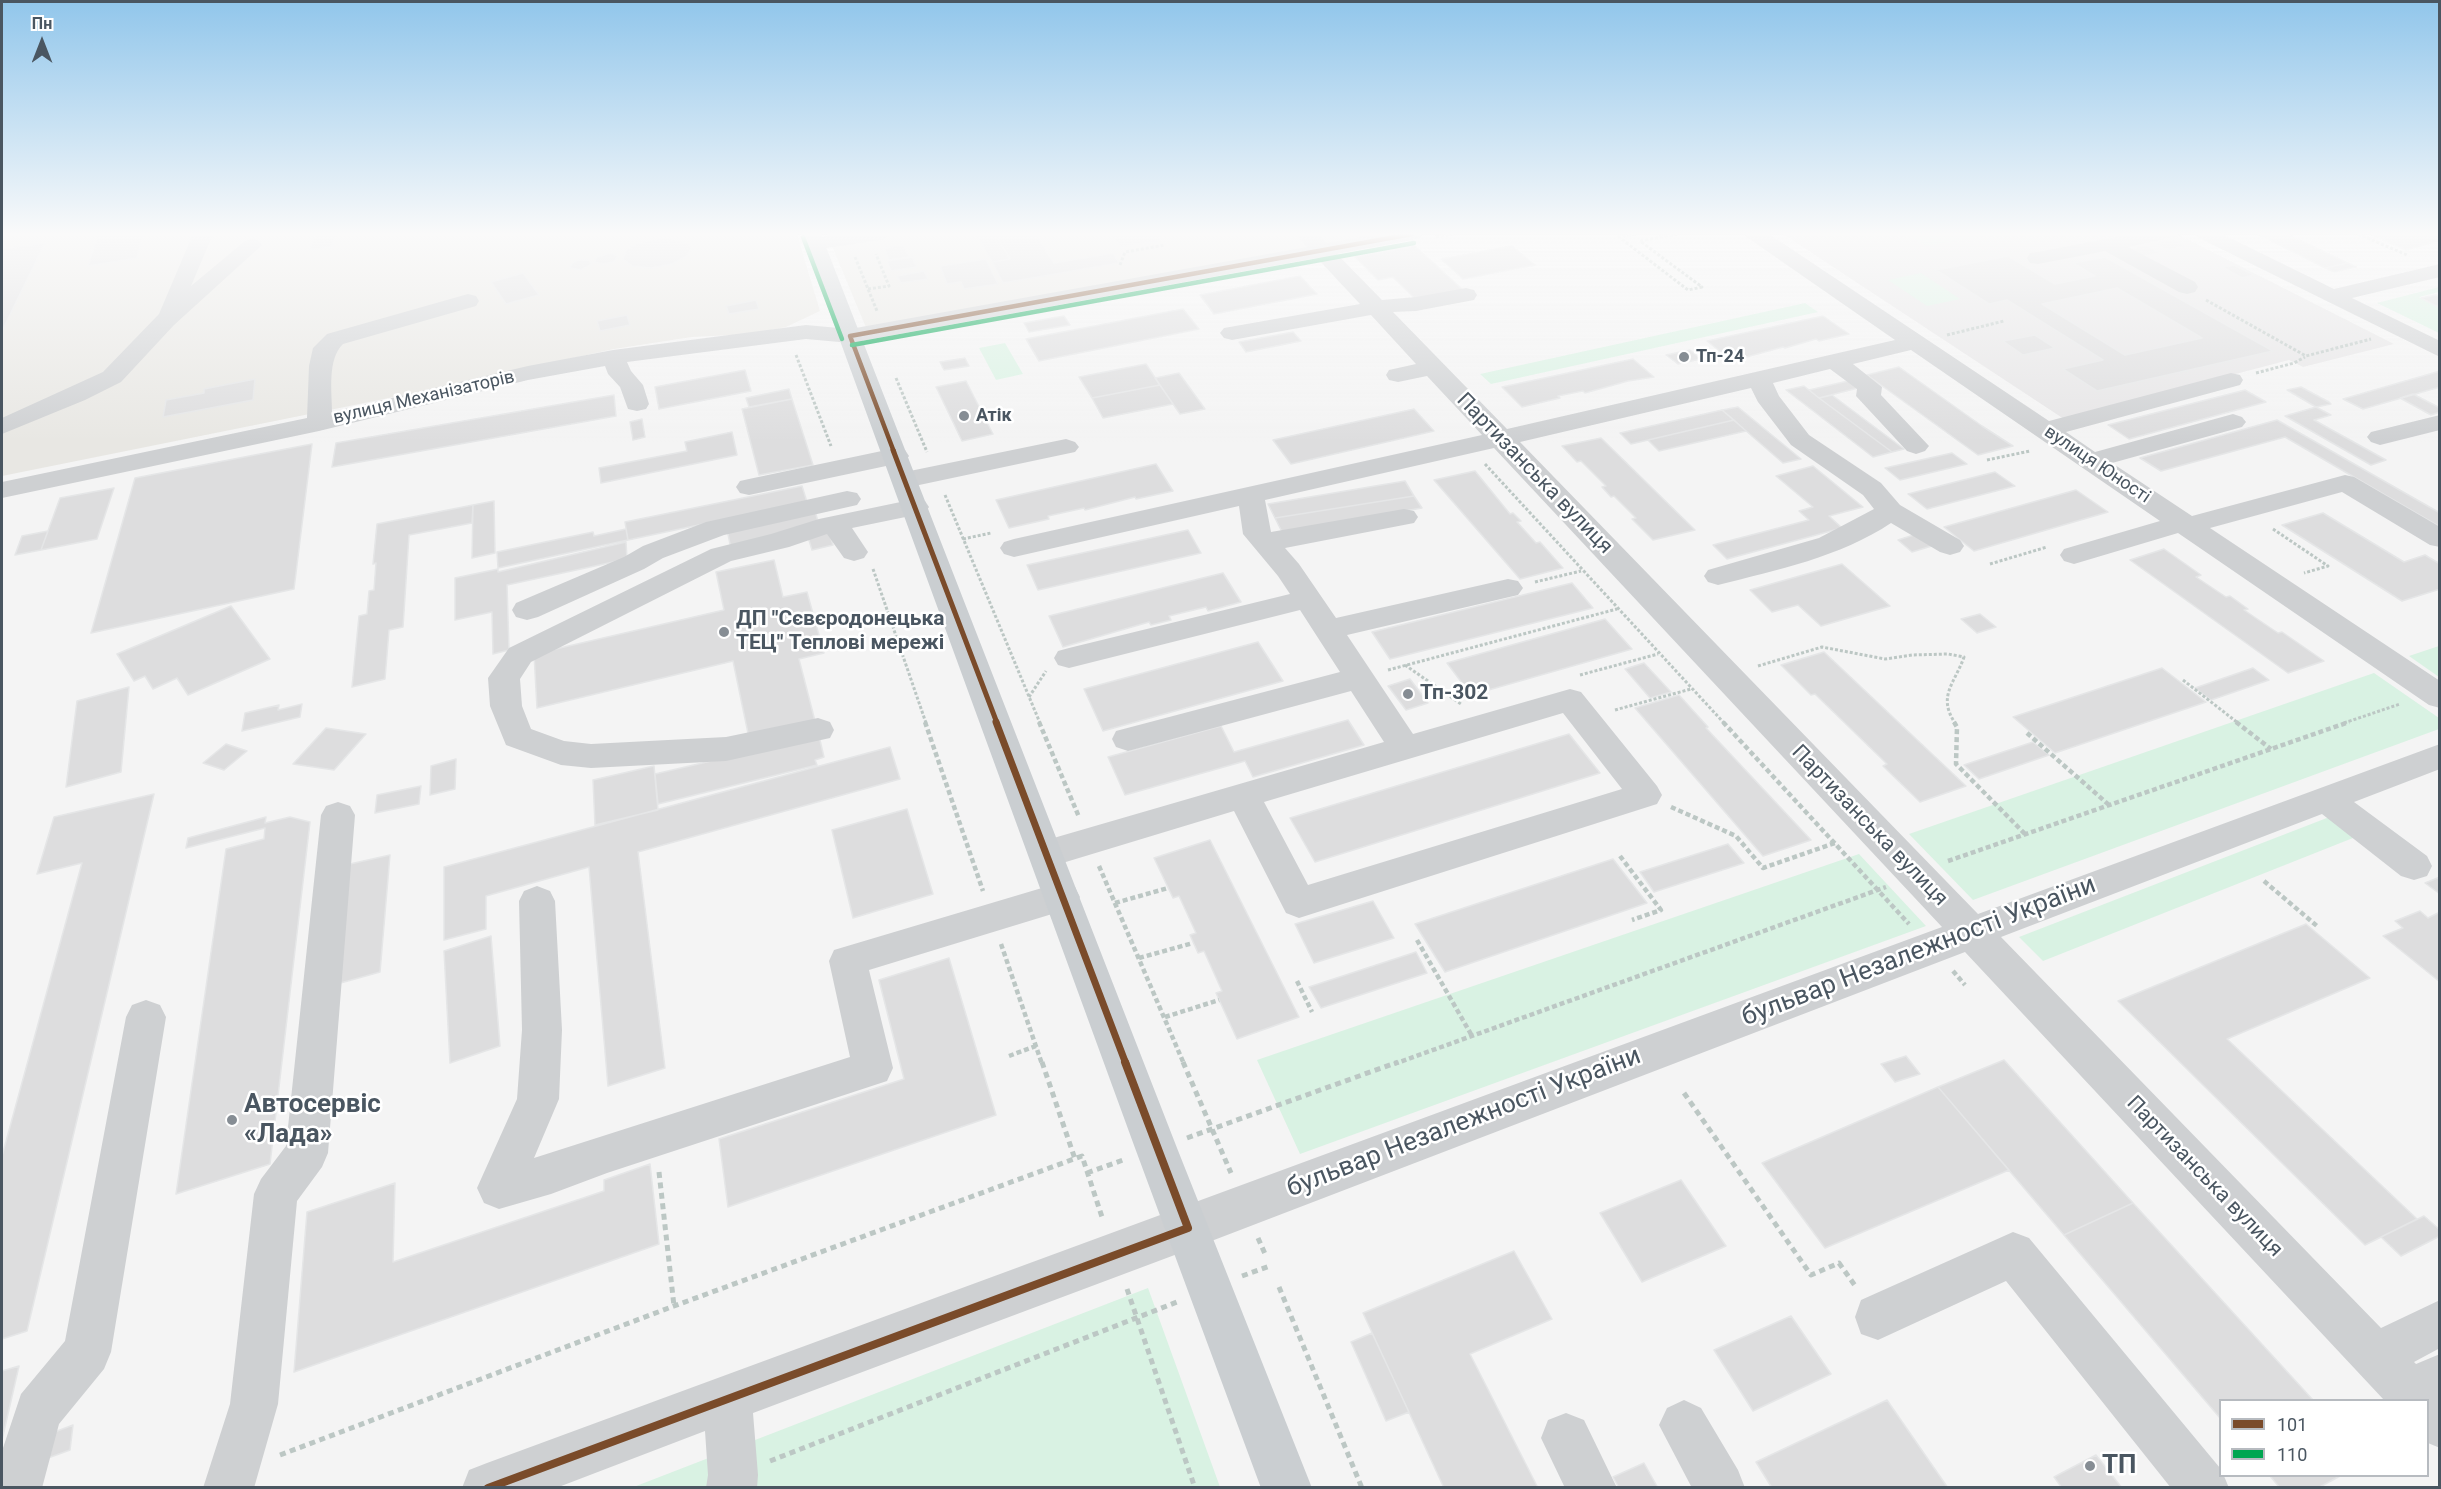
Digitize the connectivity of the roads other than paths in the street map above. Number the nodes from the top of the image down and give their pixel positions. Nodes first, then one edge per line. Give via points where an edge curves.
1 (173, 303) edge
2 (185, 303) edge
3 (459, 303) edge
4 (838, 303) edge
5 (1010, 303) edge
6 (1373, 303) edge
7 (1419, 303) edge
8 (1858, 303) edge
9 (2347, 303) edge
10 (1376, 307) junction
11 (166, 320) junction
12 (1232, 333) dead end
13 (850, 336) junction
14 (1915, 342) junction
15 (2439, 350) edge
16 (613, 357) junction
17 (1834, 361) junction
18 (1433, 368) junction
19 (1398, 375) dead end
20 (1759, 379) junction
21 (2231, 380) road end
22 (637, 404) dead end
23 (2233, 422) dead end
24 (2439, 422) edge
25 (319, 423) junction
26 (2, 427) edge
27 (2380, 437) dead end
28 (1500, 438) junction
29 (2042, 439) junction
30 (1916, 446) dead end
31 (1066, 447) dead end
32 (2091, 461) junction
33 (912, 481) junction
34 (749, 487) dead end
35 (2, 490) edge
36 (1251, 495) junction
37 (1890, 511) junction
38 (1404, 517) dead end
39 (846, 522) junction
40 (2185, 525) junction
41 (2439, 539) edge
42 (1265, 543) junction
43 (1950, 546) dead end
44 (1014, 548) dead end
45 (854, 552) dead end
46 (2074, 555) dead end
47 (1718, 576) dead end
48 (1508, 588) road end
49 (1308, 599) junction
50 (527, 610) dead end
51 (1328, 630) junction
52 (1069, 658) dead end
53 (1358, 678) junction
54 (2436, 695) edge
55 (818, 730) dead end
56 (1128, 740) dead end
57 (1404, 748) junction
58 (2439, 756) edge
59 (1243, 795) junction
60 (2326, 799) junction
61 (338, 815) dead end
62 (1046, 854) junction
63 (2414, 866) dead end
64 (1062, 897) junction
65 (537, 901) dead end
66 (1971, 932) junction
67 (146, 1017) dead end
68 (1188, 1228) junction
69 (1878, 1317) road end
70 (2439, 1323) edge
71 (2375, 1356) junction
72 (727, 1398) junction
73 (2425, 1399) edge
74 (1684, 1425) dead end
75 (1566, 1438) dead end
76 (732, 1481) edge
77 (16, 1488) edge
78 (228, 1488) edge
79 (487, 1488) edge
80 (1287, 1488) edge
81 (1592, 1488) edge
82 (1720, 1488) edge
83 (2204, 1488) edge

1 - 11 street
2 - 11 street
3 - 25 street via 335,339 325,348 321,366
4 - 13 main road
5 - 13 street, вулиця Механізаторів
6 - 10 street, Партизанська вулиця
7 - 10 street
8 - 14 street, вулиця Юності
9 - 15 street
10 - 12 street
10 - 18 street, Партизанська вулиця
11 - 26 street via 112,377
13 - 16 street, вулиця Механізаторів via 806,332
13 - 33 main road
14 - 17 street
14 - 29 street, вулиця Юності
16 - 22 street via 620,374 631,385
16 - 25 street, вулиця Механізаторів via 505,378
17 - 20 street
17 - 30 street via 1870,387 1868,396 1882,414
18 - 19 street
18 - 28 street, Партизанська вулиця
20 - 28 street
20 - 37 street via 1767,397 1800,440 1872,489
21 - 29 street
23 - 32 street
24 - 27 street
25 - 35 street, вулиця Механізаторів
28 - 36 street
28 - 66 street, Партизанська вулиця
29 - 32 street, вулиця Юності
31 - 33 street
32 - 40 street, вулиця Юності
33 - 34 street via 838,468
33 - 39 street
33 - 50 street via 716,528 653,552
33 - 62 main road
36 - 42 street via 1257,534
36 - 44 street
37 - 43 street
37 - 47 street via 1853,535 1810,552
38 - 42 street
39 - 45 street via 842,538
39 - 55 street via 721,555 520,655 504,678 506,706 518,737 561,753 591,756 726,749
40 - 41 street via 2345,483
40 - 46 street
40 - 54 street, вулиця Юності
42 - 49 street
48 - 51 street
49 - 51 street
49 - 52 street
51 - 53 street
53 - 56 street
53 - 57 street
57 - 59 street
57 - 59 street via 1570,700 1645,795 1299,903
58 - 60 street, бульвар Незалежності України
59 - 62 street
60 - 63 street
60 - 66 street, бульвар Незалежності України
61 - 78 street via 307,1153 276,1194 254,1404
62 - 64 main road
64 - 65 street via 848,961 873,1068 499,1188 538,1099 542,1030
64 - 68 main road
66 - 68 street, бульвар Незалежності України
66 - 71 street, Партизанська вулиця
67 - 77 street via 87,1352 38,1411
68 - 72 street, бульвар Незалежності України
68 - 80 main road
69 - 83 street via 2013,1254
70 - 71 street
71 - 73 street, Партизанська вулиця
72 - 76 street
72 - 79 street, бульвар Незалежності України
74 - 82 street
75 - 81 street

